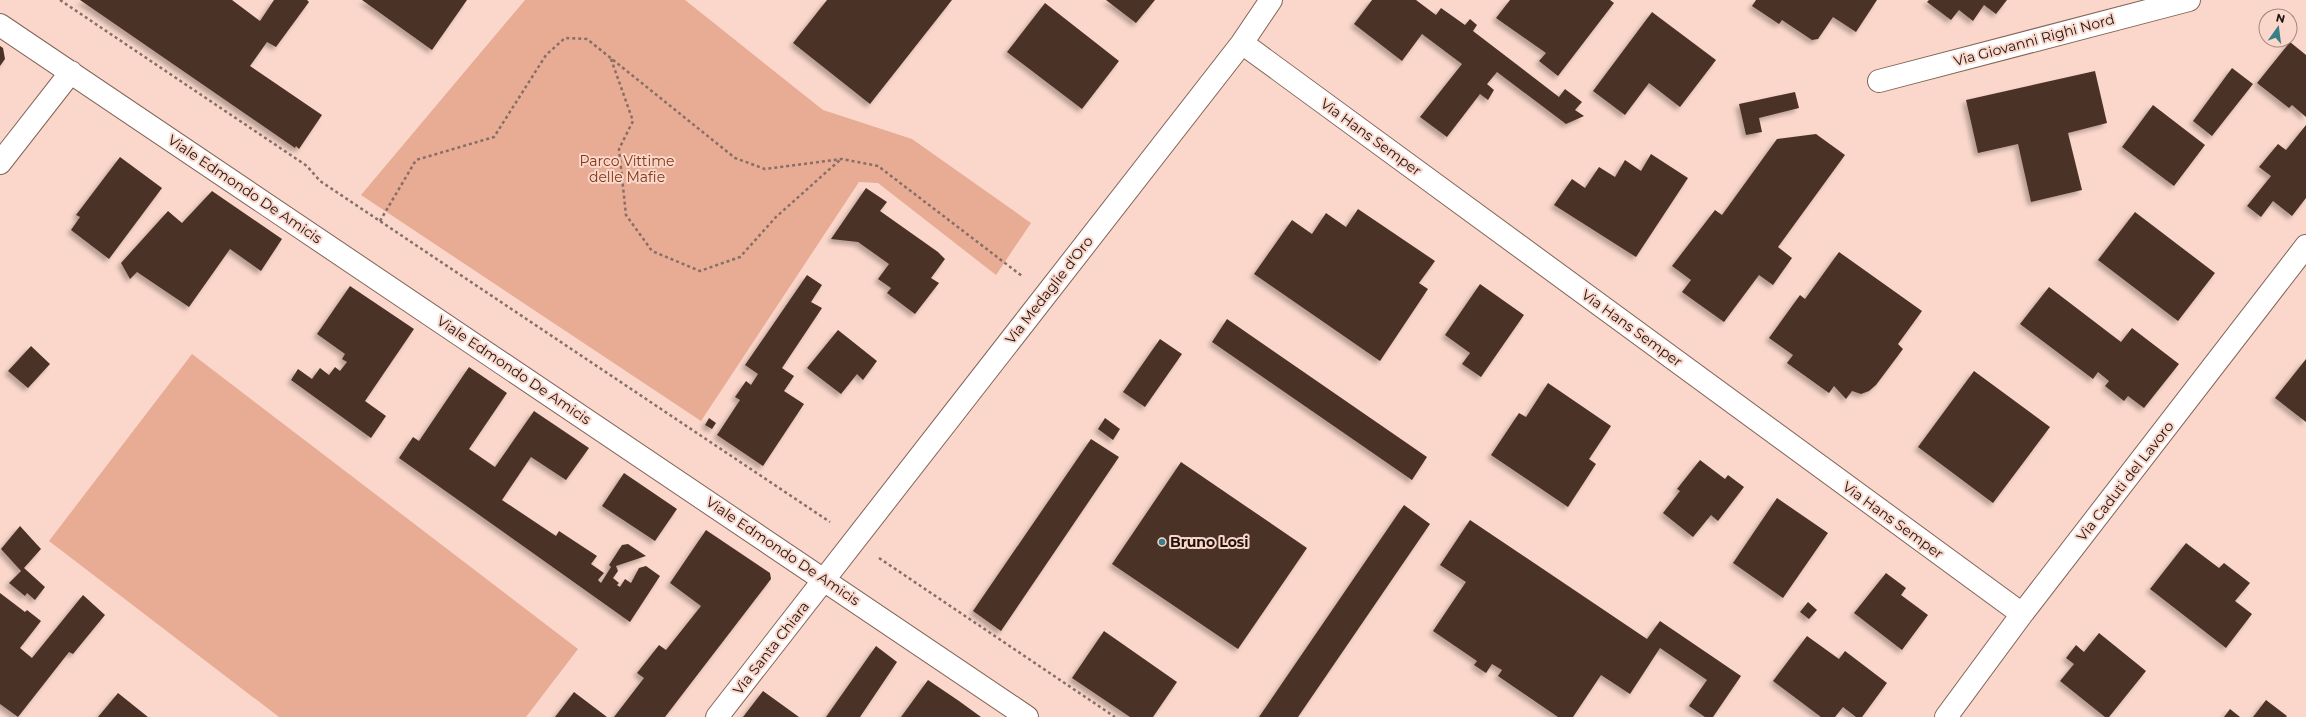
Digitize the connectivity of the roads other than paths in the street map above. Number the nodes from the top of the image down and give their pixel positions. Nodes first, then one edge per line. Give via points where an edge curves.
1 (1271, 0) edge
2 (2189, 0) edge
3 (0, 25) edge
4 (1242, 43) junction
5 (71, 72) junction
6 (1879, 81) dead end
7 (0, 163) edge
8 (2306, 246) edge
9 (825, 580) junction
10 (2022, 614) junction
11 (717, 717) edge
12 (1027, 717) edge
13 (1946, 717) edge

1 - 4 street, Via Medaglie d'Oro
2 - 6 street, Via Giovanni Righi Nord
3 - 5 street, Viale Edmondo De Amicis
4 - 9 street, Via Medaglie d'Oro
4 - 10 street, Via Hans Semper
5 - 7 street
5 - 9 street, Viale Edmondo De Amicis
8 - 10 street, Via Caduti del Lavoro
9 - 11 street, Via Santa Chiara
9 - 12 street, Viale Edmondo De Amicis
10 - 13 street, Via Caduti del Lavoro

